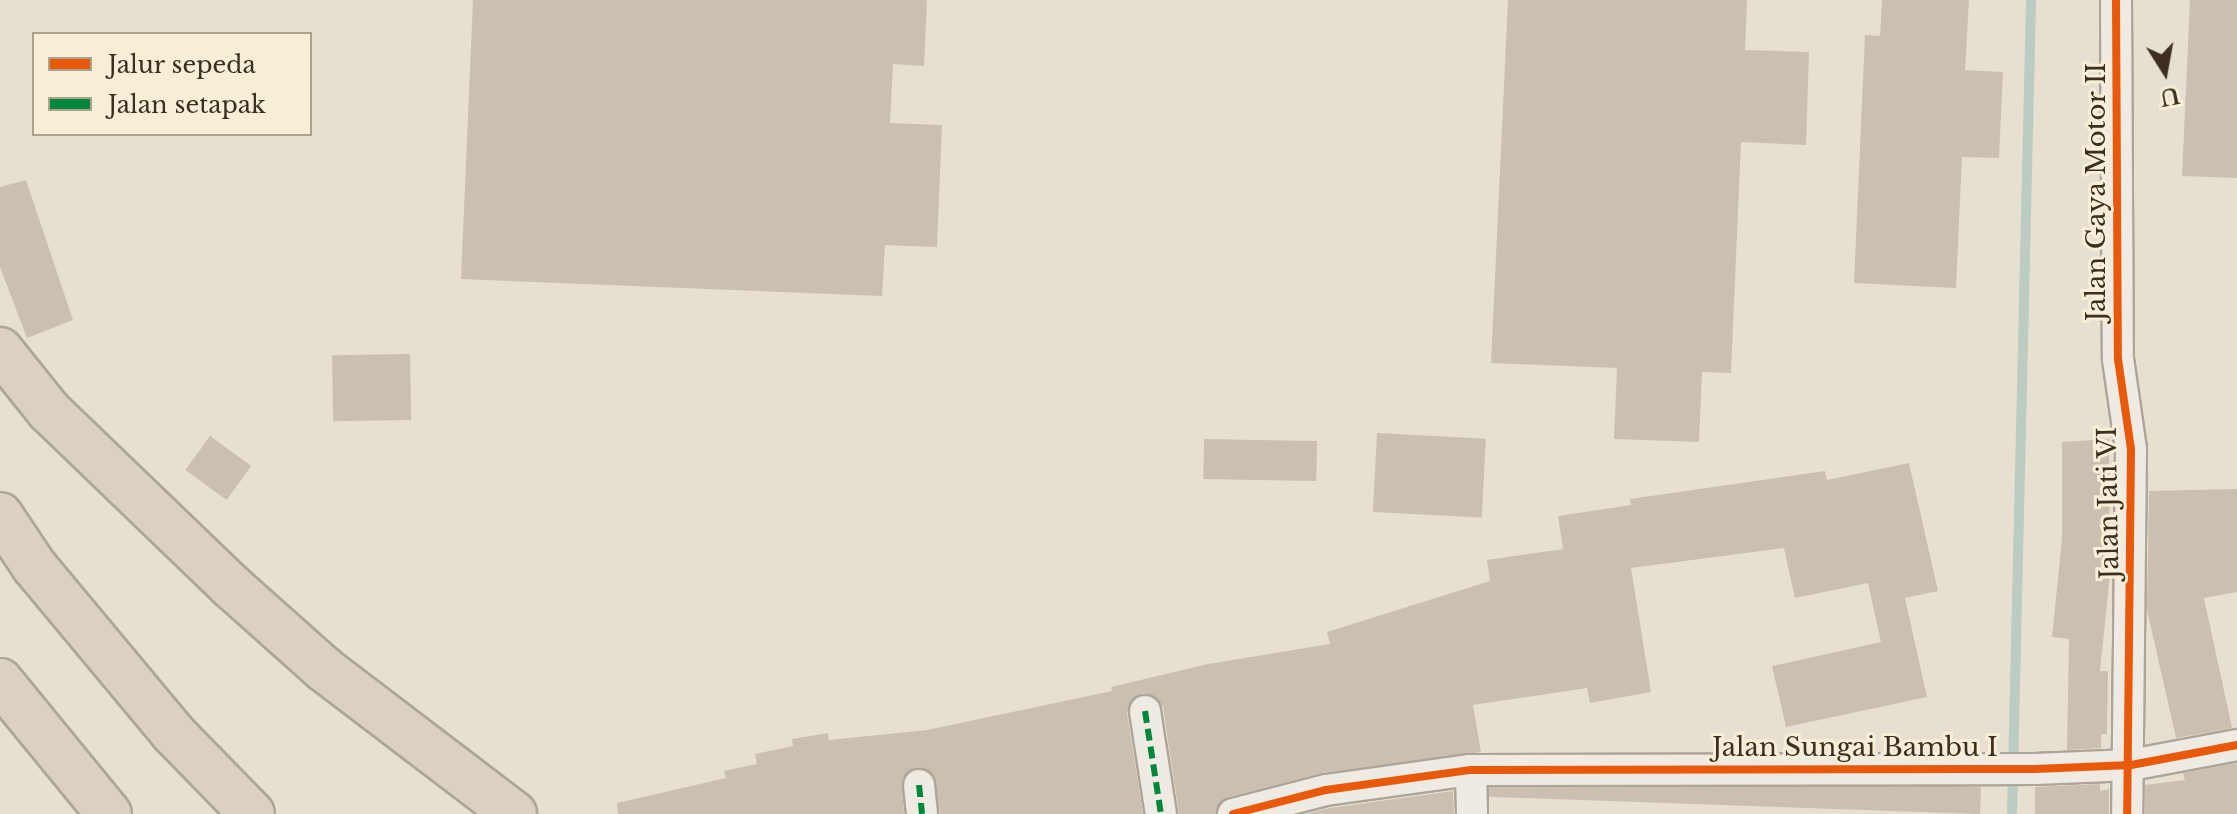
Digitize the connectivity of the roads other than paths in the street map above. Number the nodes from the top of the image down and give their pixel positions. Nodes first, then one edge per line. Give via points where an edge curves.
1 (2116, 0) edge
2 (0, 350) edge
3 (2121, 383) joint
4 (0, 515) edge
5 (0, 681) edge
6 (1145, 711) dead end
7 (2237, 745) edge
8 (2131, 765) junction
9 (1471, 770) junction
10 (109, 814) edge
11 (252, 814) edge
12 (514, 814) edge
13 (1161, 814) edge
14 (1233, 814) edge
15 (1472, 814) edge
16 (2127, 814) edge

1 - 3 street, Jalan Gaya Motor II
2 - 12 highway via 49,411 232,587 324,669
3 - 8 street, Jalan Jati VI via 2131,449
4 - 11 highway via 34,566 173,733
5 - 10 highway
6 - 13 street
7 - 8 street, Jalan Sungai Bambu I
8 - 9 street, Jalan Sungai Bambu I
8 - 16 street, Jalan Jati VI
9 - 14 street, Jalan Sungai Bambu I via 1326,790
9 - 15 street

